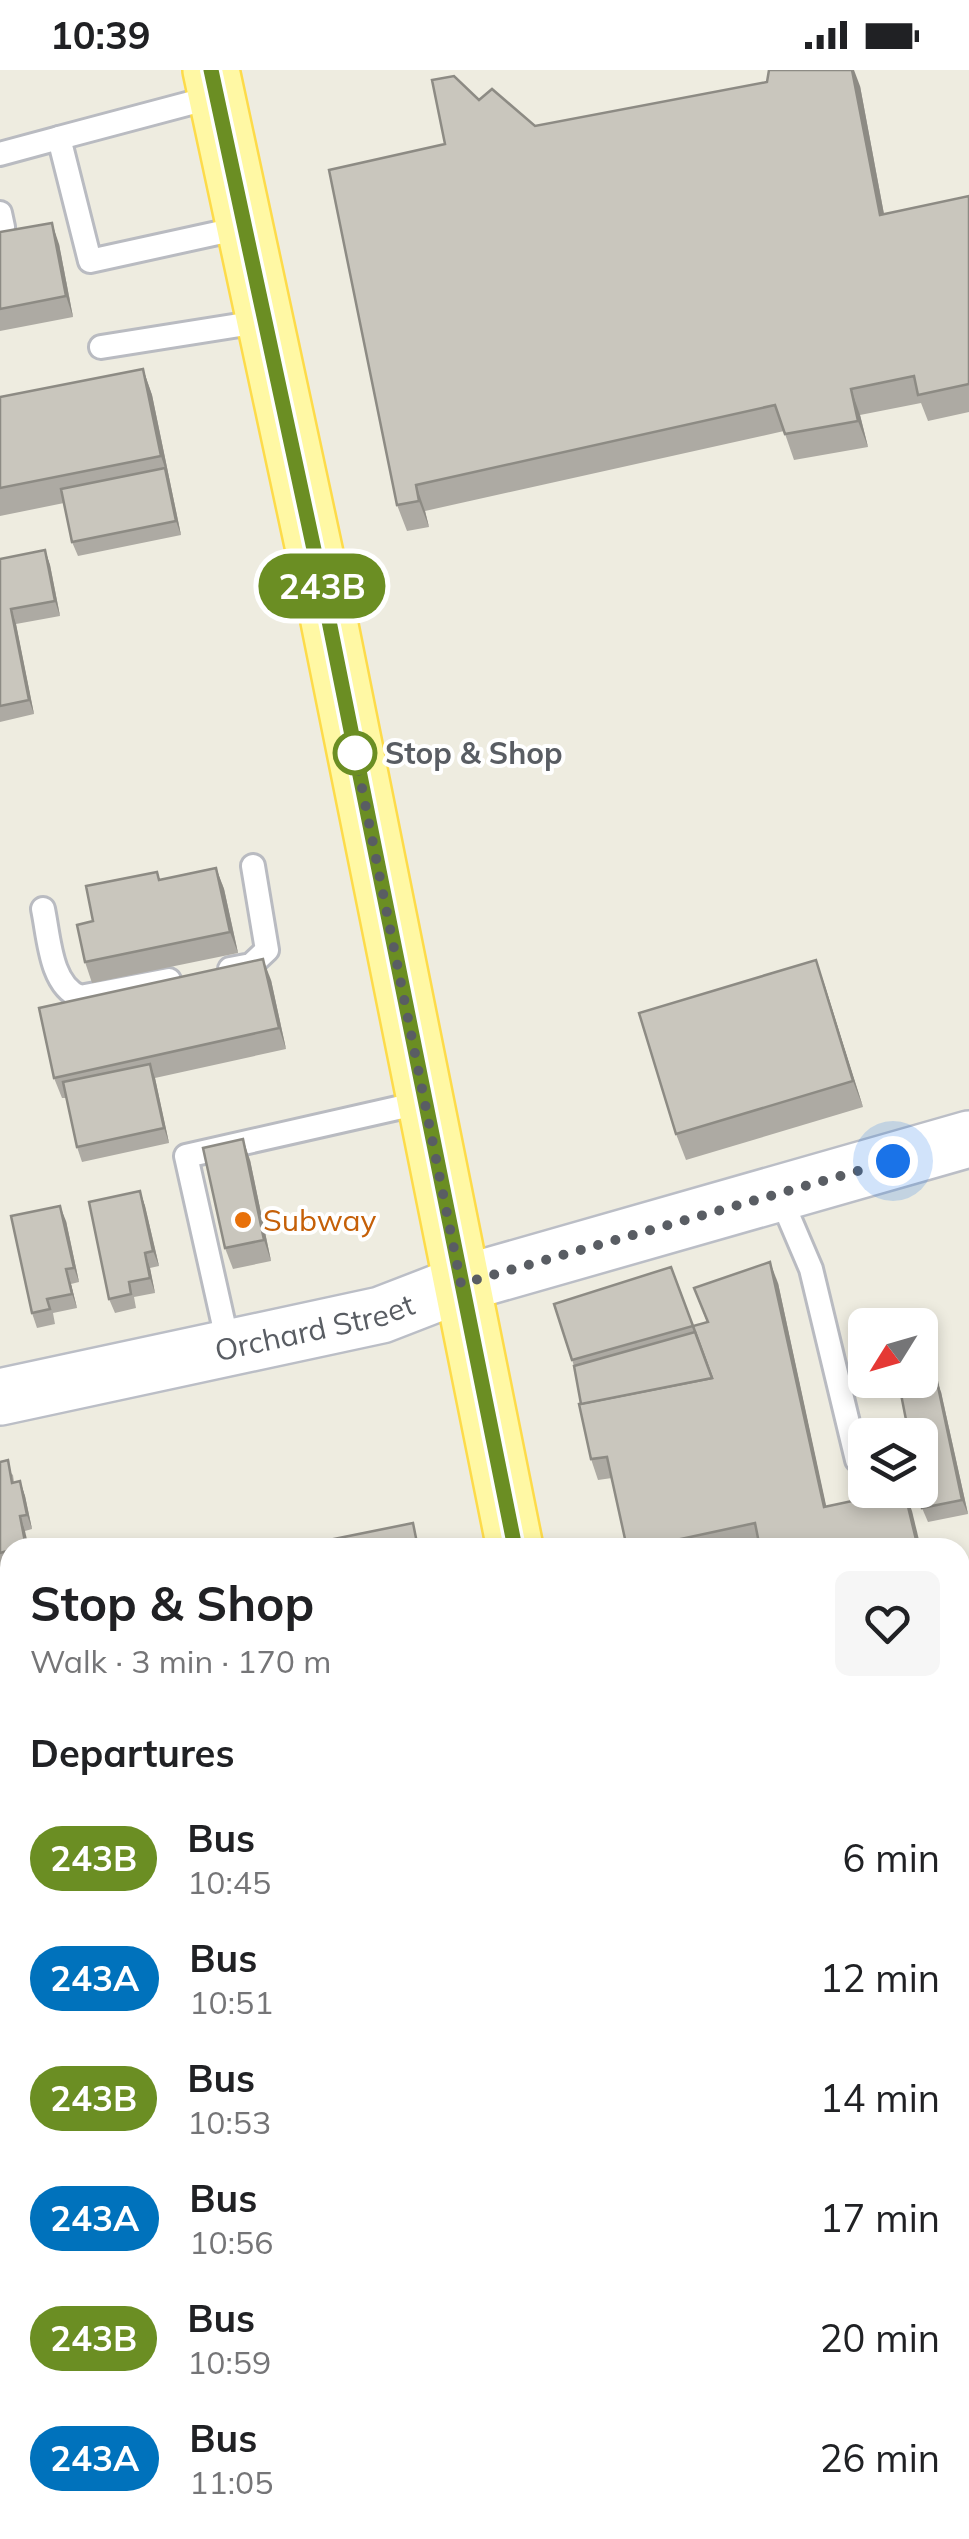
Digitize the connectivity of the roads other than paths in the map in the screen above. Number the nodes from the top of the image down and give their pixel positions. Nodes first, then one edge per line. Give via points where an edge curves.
1 (214, 83) edge
2 (59, 138) junction
3 (0, 154) edge
4 (245, 228) junction
5 (264, 321) junction
6 (101, 347) dead end
7 (254, 866) dead end
8 (43, 909) dead end
9 (424, 1102) junction
10 (969, 1140) edge
11 (780, 1194) junction
12 (461, 1284) junction
13 (229, 1348) junction
14 (0, 1397) edge
15 (848, 1423) edge
16 (512, 1538) edge

1 - 2 lane
1 - 4 main road
2 - 3 lane
2 - 4 lane via 90,260
4 - 5 main road
5 - 6 lane
5 - 9 main road
7 - 8 lane via 267,950 251,965 80,997 59,980
9 - 12 main road
9 - 13 lane via 186,1156
10 - 11 main road, Orchard Street
11 - 12 main road, Orchard Street
11 - 15 lane via 811,1269
12 - 13 main road, Orchard Street via 381,1315
12 - 16 main road
13 - 14 main road, Orchard Street

